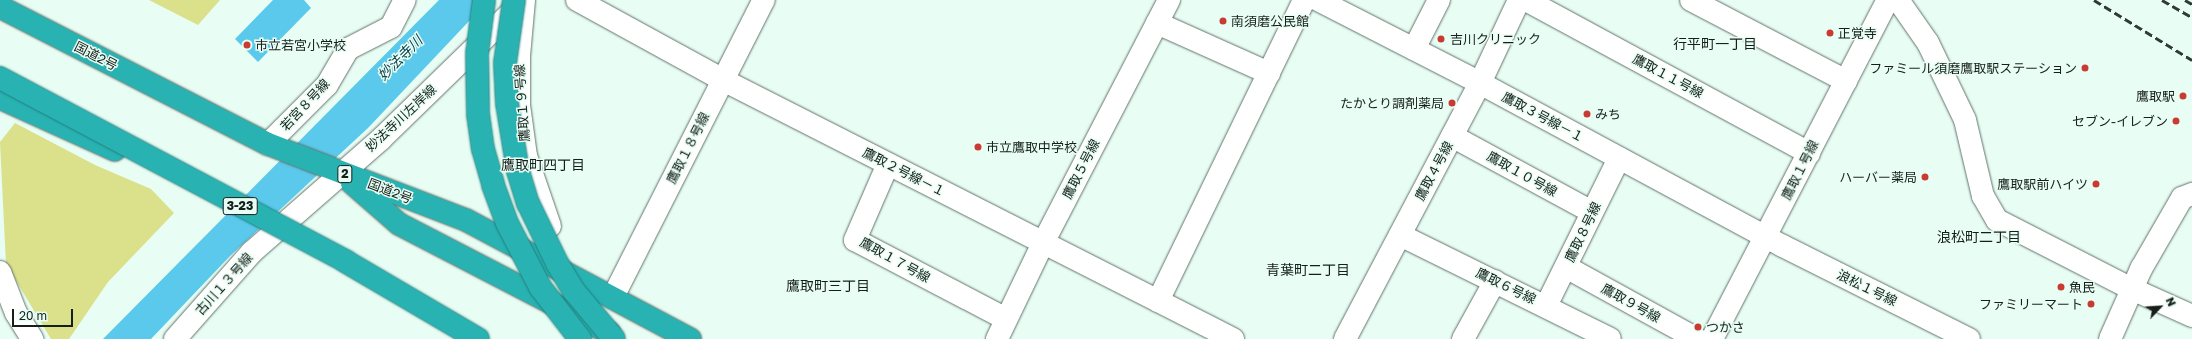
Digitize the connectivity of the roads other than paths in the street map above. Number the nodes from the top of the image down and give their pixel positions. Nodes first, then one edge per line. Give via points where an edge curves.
1 (405, 0) edge
2 (484, 0) edge
3 (514, 0) edge
4 (524, 0) edge
5 (577, 0) edge
6 (764, 0) edge
7 (1169, 0) edge
8 (1304, 0) edge
9 (1318, 0) edge
10 (1439, 0) edge
11 (1518, 0) edge
12 (1526, 0) edge
13 (1691, 0) edge
14 (1888, 0) edge
15 (1898, 0) edge
16 (0, 7) edge
17 (1157, 23) junction
18 (1414, 49) junction
19 (1269, 73) junction
20 (0, 78) edge
21 (723, 80) junction
22 (1846, 81) junction
23 (1480, 83) junction
24 (0, 98) edge
25 (1452, 136) junction
26 (268, 144) junction
27 (1809, 153) junction
28 (1619, 158) junction
29 (888, 164) junction
30 (340, 173) junction
31 (2192, 194) edge
32 (1592, 212) junction
33 (550, 226) dead end
34 (275, 232) junction
35 (1400, 235) junction
36 (1766, 237) junction
37 (1043, 243) junction
38 (1566, 267) junction
39 (0, 272) edge
40 (1495, 281) junction
41 (2132, 289) junction
42 (613, 297) junction
43 (1158, 301) junction
44 (1546, 306) junction
45 (2192, 316) edge
46 (1006, 319) junction
47 (32, 339) edge
48 (175, 339) edge
49 (478, 339) edge
50 (580, 339) edge
51 (614, 339) edge
52 (620, 339) edge
53 (690, 339) edge
54 (996, 339) edge
55 (1233, 339) edge
56 (1345, 339) edge
57 (1463, 339) edge
58 (1610, 339) edge
59 (1697, 339) edge
60 (1712, 339) edge
61 (1969, 339) edge
62 (2110, 339) edge

1 - 26 street, 若宮８号線 via 391,27 348,49 327,85
2 - 50 highway, bridge via 477,54 478,114 493,185 507,223 540,287
3 - 51 highway, bridge via 508,34 506,69 510,139 518,171 531,209 557,263 574,291
4 - 30 street, 妙法寺川左岸線 via 381,139
4 - 33 street, 鷹取１９号線 via 519,56 519,105 526,156
5 - 21 street, 鷹取２号線－１
6 - 21 street, 鷹取１８号線
7 - 17 street, 鷹取５号線
8 - 19 street
9 - 18 street, 鷹取３号線－１
10 - 18 street
11 - 23 street, 鷹取４号線
12 - 27 street, 鷹取１１号線
13 - 22 street
14 - 22 street, 鷹取１号線
15 - 41 street via 1928,43 1965,120 1983,196 1996,220
16 - 26 highway, 国道2号 / 2
17 - 19 street
17 - 37 street, 鷹取５号線
18 - 23 street, 鷹取３号線－１
19 - 43 street
20 - 49 highway, 3-23, bridge via 345,261
21 - 29 street, 鷹取２号線－１
21 - 42 street, 鷹取１８号線
22 - 27 street, 鷹取１号線
23 - 25 street, 鷹取４号線
23 - 28 street, 鷹取３号線－１
24 - 34 highway via 107,146
25 - 32 street, 鷹取１０号線
25 - 35 street, 鷹取４号線
26 - 30 highway, 国道2号 / 2
27 - 36 street, 鷹取１号線
28 - 32 street, 鷹取８号線
28 - 36 street, 鷹取３号線－１
29 - 37 street, 鷹取２号線－１
29 - 46 street, 鷹取１７号線 via 855,240
30 - 34 street, 妙法寺川左岸線
30 - 42 highway, 国道2号 / 2 via 466,220
30 - 52 highway via 399,224
31 - 41 street via 2182,198
32 - 38 street, 鷹取８号線
34 - 48 street, 古川１３号線 via 252,252
34 - 49 highway
35 - 40 street, 鷹取６号線
35 - 56 street, 鷹取４号線
36 - 60 street, 鷹取１号線
36 - 61 street, 浪松１号線
37 - 43 street, 鷹取２号線－１
37 - 46 street, 鷹取５号線
38 - 44 street, 鷹取８号線
38 - 59 street, 鷹取９号線
39 - 47 street via 16,313
40 - 44 street, 鷹取６号線
40 - 57 street
41 - 45 street
41 - 62 street
42 - 53 highway, 国道2号 / 2
43 - 55 street, 鷹取２号線－１
44 - 58 street, 鷹取６号線
46 - 54 street, 鷹取５号線

